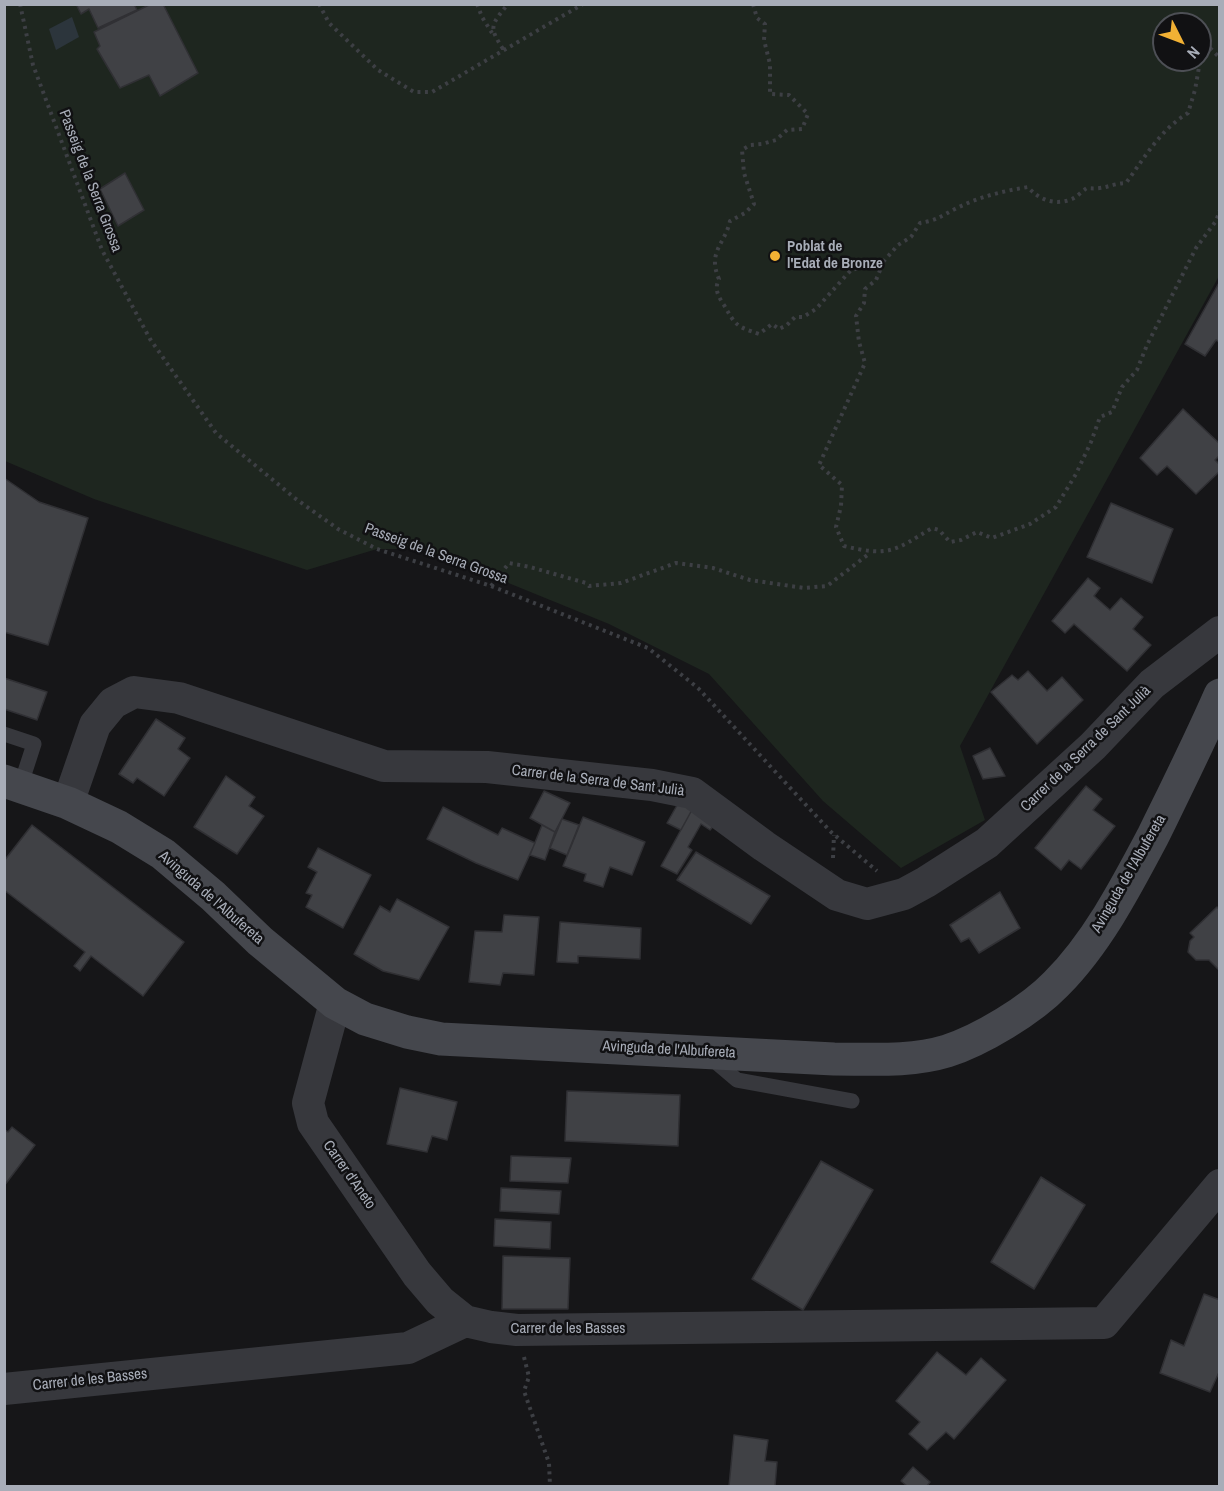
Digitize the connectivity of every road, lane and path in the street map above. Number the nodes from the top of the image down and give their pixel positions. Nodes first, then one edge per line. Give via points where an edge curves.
1 (20, 4) edge
2 (319, 4) edge
3 (477, 4) edge
4 (507, 4) edge
5 (583, 4) edge
6 (753, 4) edge
7 (492, 34) junction
8 (503, 50) junction
9 (1220, 58) edge
10 (1220, 210) edge
11 (884, 262) junction
12 (871, 553) junction
13 (491, 586) junction
14 (1220, 632) edge
15 (1220, 695) edge
16 (4, 734) edge
17 (9, 783) edge
18 (68, 802) junction
19 (904, 894) junction
20 (335, 1003) junction
21 (704, 1052) junction
22 (852, 1101) dead end
23 (1220, 1185) edge
24 (465, 1321) junction
25 (517, 1330) junction
26 (4, 1389) edge
27 (550, 1486) edge

1 - 13 path, Passeig de la Serra Grossa via 33,65 102,250 150,339 216,433 338,529 377,549
2 - 8 path via 344,39 378,70 414,92 432,93
3 - 7 path
4 - 7 path
5 - 8 path
6 - 11 path via 757,18 765,24 770,94 789,95 808,114 802,129 788,130 776,140 742,150 744,173 754,204 730,220 717,246 718,297 739,327 759,334 772,324 779,329 816,309 851,270
7 - 8 path
9 - 11 path via 1211,49 1202,50 1188,114 1158,137 1126,183 1087,188 1072,199 1050,202 1036,197 1028,188 996,193 942,218 920,223
10 - 12 path via 1196,248 1137,370 1122,387 1112,412 1100,417 1076,474 1056,507 1030,524 992,537 977,532 950,542 932,528 897,550
11 - 12 path via 876,280 865,289 864,303 856,316 865,363 819,465 842,485 836,527 844,546
12 - 13 path via 827,586 804,588 676,563 621,583 589,586 509,563
13 - 19 path, Passeig de la Serra Grossa via 648,648 698,688 831,832
14 - 19 street, Carrer de la Serra de Sant Julià via 1152,684 1093,746 987,843
15 - 21 main road, Avinguda de l'Albufereta via 1194,756 1110,912 1055,985 1021,1012 947,1051 899,1060
16 - 17 lane via 34,744
17 - 18 main road, Avinguda de l'Albufereta
18 - 19 street, Carrer de la Serra de Sant Julià via 95,726 113,703 134,692 178,698 384,766 487,767 692,793 837,895 867,904
18 - 20 main road, Avinguda de l'Albufereta via 163,854
20 - 21 main road, Avinguda de l'Albufereta via 365,1019 441,1039
20 - 24 street, Carrer d'Aneto via 308,1103 313,1123 417,1274 440,1301
21 - 22 lane via 737,1080
23 - 25 street, Carrer de les Basses via 1104,1323
24 - 25 street, Carrer de les Basses
24 - 26 street, Carrer de les Basses via 408,1348
25 - 27 path via 529,1377 524,1391 549,1463

